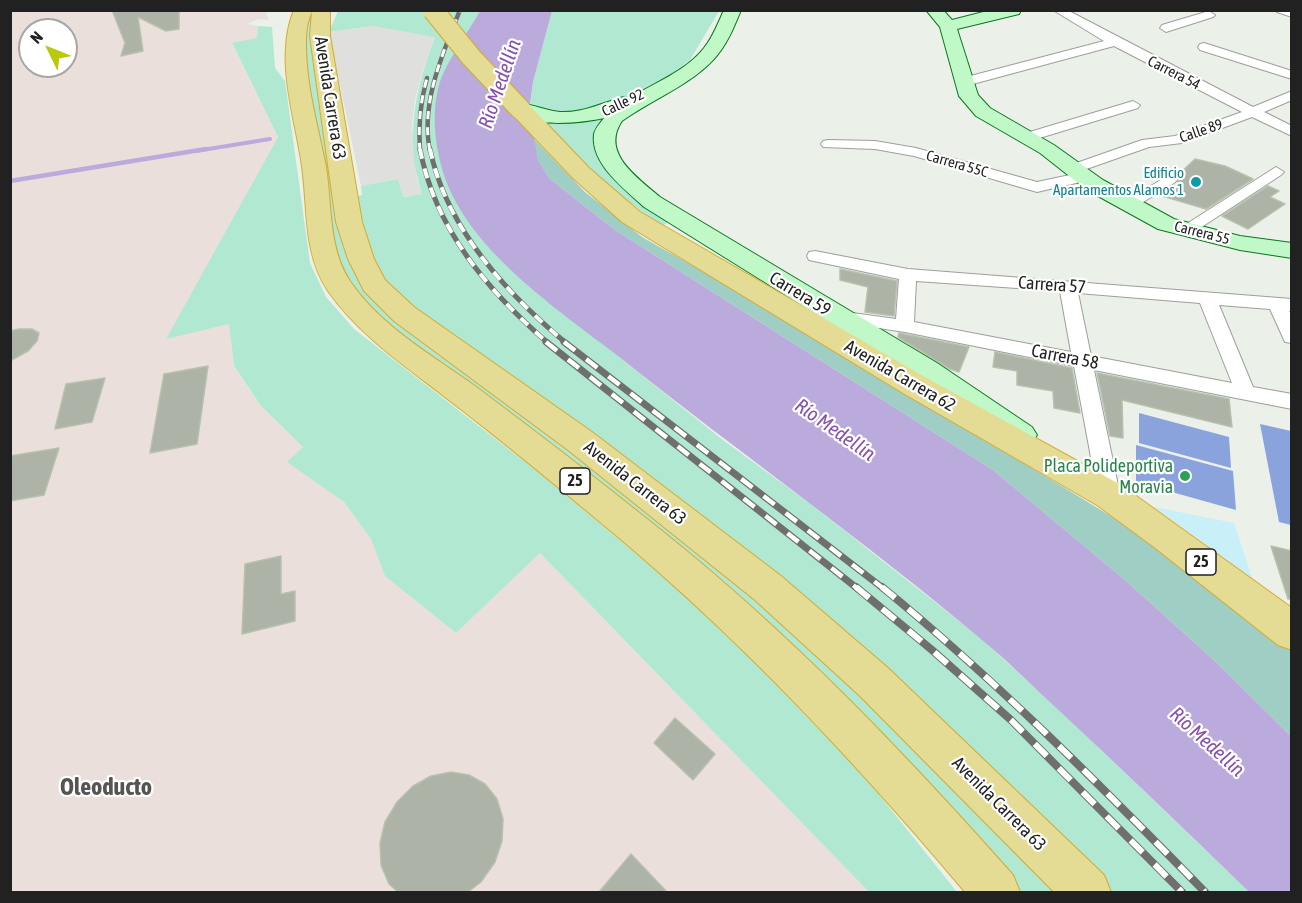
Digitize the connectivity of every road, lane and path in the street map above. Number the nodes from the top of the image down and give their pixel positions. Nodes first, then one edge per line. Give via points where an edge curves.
1 (433, 10) edge
2 (733, 10) edge
3 (1013, 10) edge
4 (1058, 10) edge
5 (1281, 10) edge
6 (321, 11) edge
7 (1204, 13) edge
8 (293, 14) edge
9 (1292, 14) edge
10 (941, 18) edge
11 (1166, 28) dead end
12 (1114, 42) junction
13 (1204, 47) dead end
14 (1292, 75) edge
15 (964, 82) junction
16 (1292, 95) edge
17 (1133, 105) dead end
18 (623, 107) junction
19 (520, 109) junction
20 (1251, 112) junction
21 (1292, 132) edge
22 (1028, 137) junction
23 (828, 144) dead end
24 (1276, 172) dead end
25 (1079, 173) junction
26 (1169, 180) dead end
27 (1129, 204) junction
28 (1185, 230) junction
29 (1292, 251) edge
30 (814, 256) dead end
31 (908, 275) junction
32 (1068, 286) junction
33 (1207, 298) junction
34 (1284, 305) edge
35 (838, 316) junction
36 (905, 326) junction
37 (1292, 337) edge
38 (1083, 360) junction
39 (1246, 393) junction
40 (1292, 402) edge
41 (1109, 495) junction
42 (1292, 632) edge
43 (996, 892) edge
44 (1087, 892) edge

1 - 19 highway, 25, bridge
2 - 18 main road, Calle 92 via 708,55
3 - 10 main road
4 - 12 street, Carrera 54
5 - 9 street
6 - 44 highway, Avenida Carrera 63 / 25 via 320,36 348,213 361,259 374,285 404,314 580,441 768,588 874,682
7 - 11 street
8 - 43 highway, Avenida Carrera 63 / 25 via 298,79 315,174 322,244 335,280 346,296 374,325 552,462 712,596 828,707
10 - 15 main road, Carrera 55
12 - 15 street
12 - 20 street, Carrera 54
13 - 14 street
15 - 22 main road, Carrera 55 via 969,96 983,112
16 - 20 street, Calle 89
17 - 22 street
18 - 19 main road, Calle 92 via 573,119 540,116
18 - 35 main road, Carrera 59 via 602,133 605,152 620,175 673,216
19 - 41 highway, Avenida Carrera 62 / 25 via 606,197 632,217 914,385
20 - 21 street, Carrera 54
20 - 25 street, Calle 89 via 1177,140 1136,146
22 - 25 main road, Carrera 55
23 - 25 street, Carrera 55C via 874,145 916,152 1036,187
24 - 28 street
25 - 27 main road, Carrera 55
26 - 27 street
27 - 28 main road, Carrera 55
28 - 29 main road, Carrera 55
30 - 31 street, Carrera 57
31 - 32 street, Carrera 57
31 - 36 street
32 - 33 street, Carrera 57
32 - 38 street
33 - 34 street, Carrera 57
33 - 39 street
34 - 37 street
35 - 36 street, Carrera 58
35 - 41 main road, Carrera 59 via 943,381
36 - 38 street, Carrera 58
38 - 39 street, Carrera 58
38 - 41 street
39 - 40 street, Carrera 58
41 - 42 highway, Avenida Carrera 62 / 25

